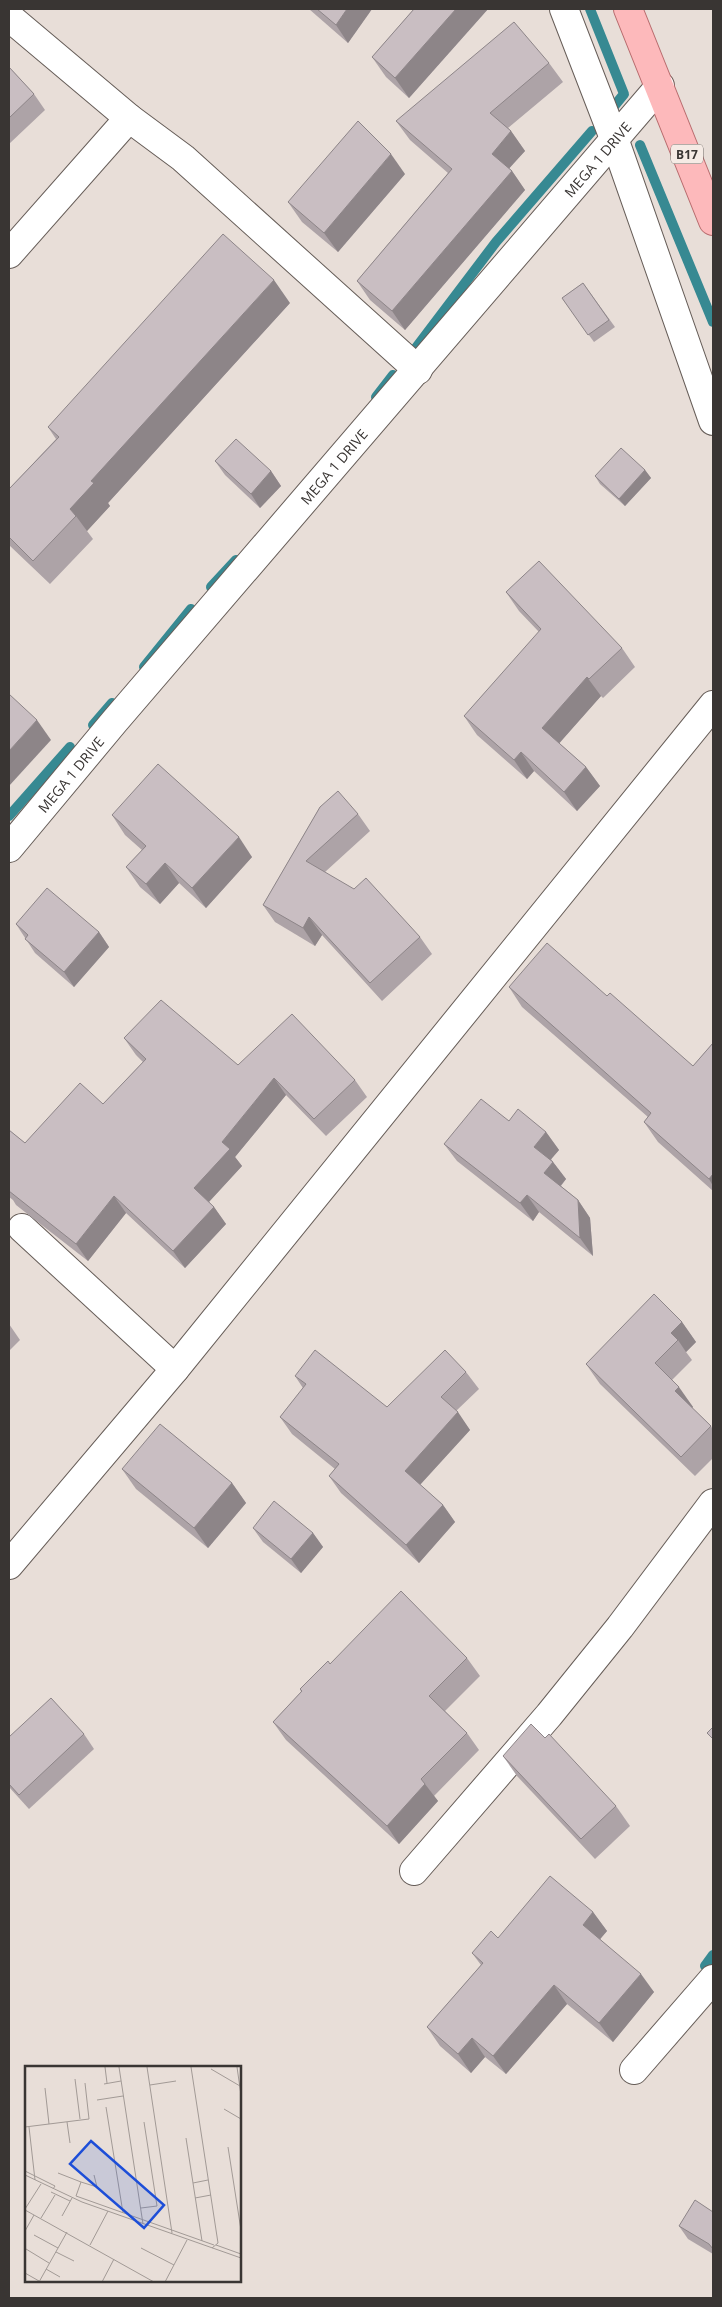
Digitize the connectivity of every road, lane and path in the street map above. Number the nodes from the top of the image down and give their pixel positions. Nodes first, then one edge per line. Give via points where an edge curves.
1 (564, 9) edge
2 (628, 9) edge
3 (9, 18) edge
4 (660, 86) junction
5 (129, 118) junction
6 (615, 141) junction
7 (713, 222) edge
8 (9, 254) edge
9 (418, 370) junction
10 (713, 421) edge
11 (713, 705) edge
12 (9, 848) edge
13 (22, 1228) dead end
14 (175, 1369) junction
15 (713, 1503) edge
16 (9, 1565) edge
17 (414, 1871) dead end
18 (713, 1979) edge
19 (634, 2070) dead end

1 - 6 street
2 - 4 main road, B17
3 - 5 street
4 - 6 street, MEGA 1 DRIVE
4 - 7 main road, B17
5 - 8 street
5 - 9 street via 183,158
6 - 9 street, MEGA 1 DRIVE
6 - 10 street
9 - 12 street, MEGA 1 DRIVE
11 - 14 street
13 - 14 street
14 - 16 street
15 - 17 street via 549,1715
18 - 19 street

